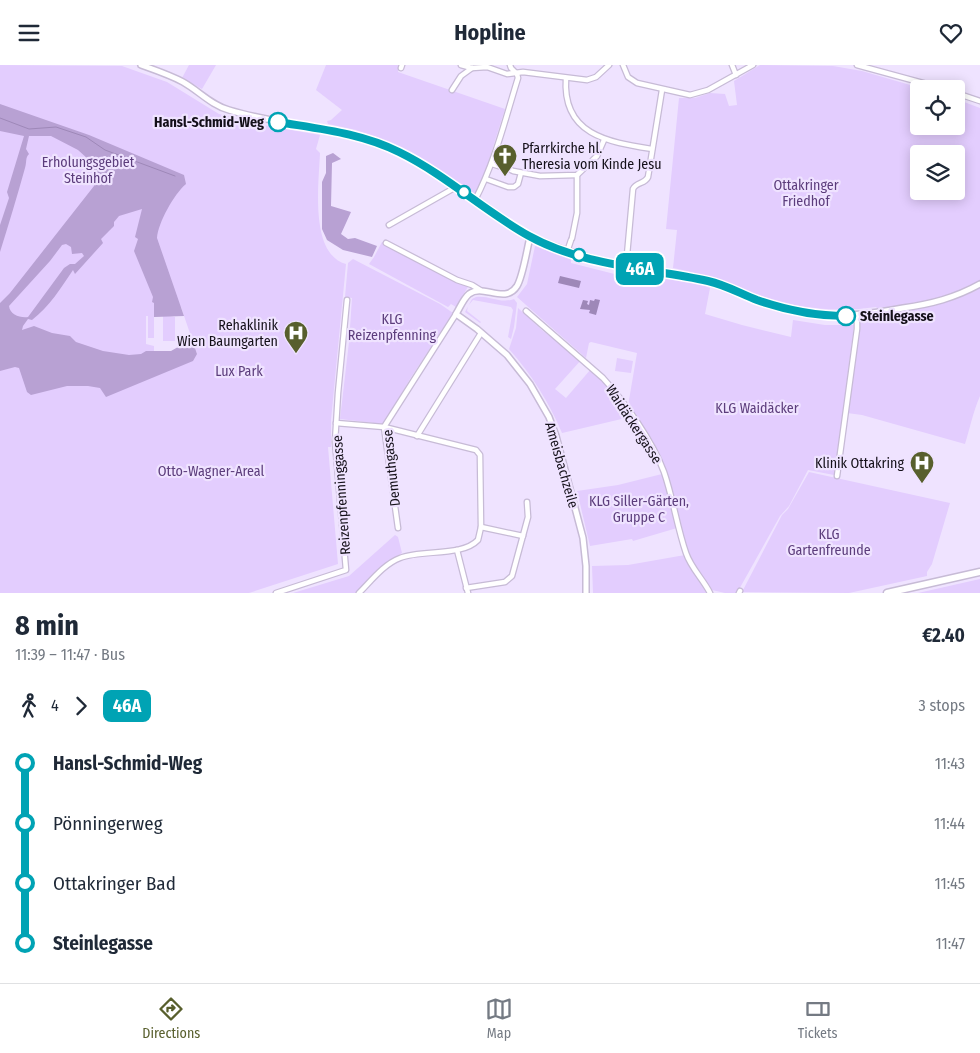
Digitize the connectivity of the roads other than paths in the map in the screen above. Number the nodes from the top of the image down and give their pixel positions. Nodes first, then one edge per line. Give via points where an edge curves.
1 (141, 65) edge
2 (461, 65) edge
3 (510, 65) edge
4 (609, 65) edge
5 (623, 65) edge
6 (732, 65) edge
7 (753, 65) edge
8 (857, 65) edge
9 (472, 68) junction
10 (517, 73) junction
11 (736, 75) junction
12 (566, 78) junction
13 (912, 80) edge
14 (452, 90) dead end
15 (662, 90) junction
16 (965, 96) edge
17 (980, 101) edge
18 (604, 140) junction
19 (652, 149) junction
20 (492, 164) junction
21 (521, 173) junction
22 (577, 175) junction
23 (486, 179) junction
24 (456, 187) junction
25 (475, 200) junction
26 (389, 225) dead end
27 (530, 237) junction
28 (386, 243) dead end
29 (567, 251) junction
30 (626, 266) junction
31 (980, 284) edge
32 (480, 291) junction
33 (347, 300) dead end
34 (526, 311) dead end
35 (456, 314) junction
36 (857, 316) junction
37 (481, 333) junction
38 (336, 423) junction
39 (384, 427) junction
40 (417, 436) junction
41 (837, 476) dead end
42 (527, 502) dead end
43 (481, 527) junction
44 (398, 528) dead end
45 (523, 535) junction
46 (457, 550) junction
47 (980, 573) edge
48 (467, 590) edge
49 (276, 593) edge
50 (359, 593) edge
51 (586, 593) edge
52 (710, 593) edge
53 (887, 593) edge

1 - 24 street via 184,83 224,108 278,122 331,129 379,143 404,154
2 - 9 street
3 - 10 street
4 - 12 street via 592,79
5 - 15 street via 632,80
6 - 11 street
7 - 11 street
8 - 13 street
9 - 10 street
9 - 14 street via 461,76
10 - 12 street
10 - 20 street via 518,79
11 - 15 street via 694,95
12 - 18 street via 566,95 573,113 586,129
15 - 19 street
16 - 17 street
18 - 19 street
18 - 22 street via 597,156
19 - 30 street via 647,179 633,189
20 - 21 street
20 - 23 street
21 - 22 street
21 - 23 street via 514,187
22 - 29 street via 577,213
23 - 25 street
24 - 25 street
24 - 26 street
25 - 27 street
27 - 29 street
27 - 32 street via 515,289 503,295
28 - 32 street
29 - 30 street
30 - 36 street via 708,281 793,311
31 - 36 street via 938,302
32 - 35 street, Demuthgasse via 467,296
33 - 38 street, Reizenpfenninggasse
34 - 52 street, Waidäckergasse via 604,378 642,431 663,469 686,555
35 - 37 street, Ameisbachzeile
35 - 39 street, Demuthgasse
36 - 41 street
37 - 40 street
37 - 51 street, Ameisbachzeile via 521,371 540,400 556,436 583,538
38 - 39 street
38 - 49 street, Reizenpfenninggasse via 346,570
39 - 40 street
39 - 44 street, Demuthgasse
40 - 43 street via 476,450 480,455
42 - 45 street via 528,517
43 - 45 street
43 - 46 street via 476,543
45 - 48 street via 510,578 505,582
46 - 48 street
46 - 50 street via 401,557 388,564
47 - 53 main road

